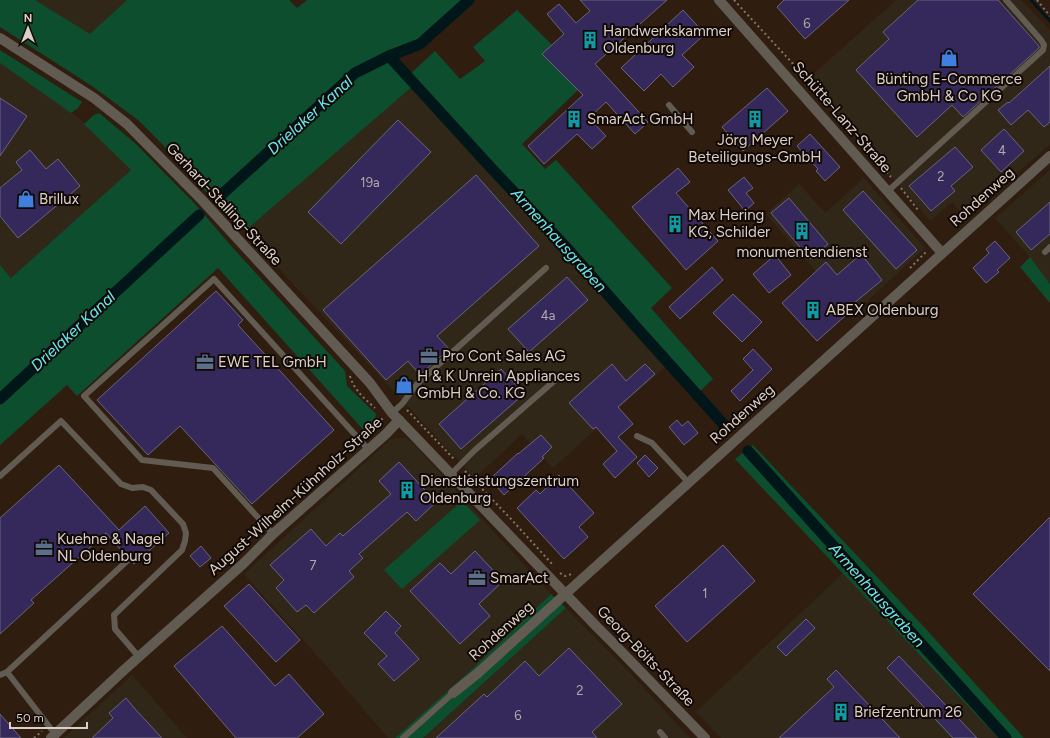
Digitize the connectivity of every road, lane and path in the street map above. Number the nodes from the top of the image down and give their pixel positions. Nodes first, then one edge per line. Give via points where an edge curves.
1 (719, 0) edge
2 (734, 0) edge
3 (1006, 0) edge
4 (1037, 0) edge
5 (1050, 16) edge
6 (0, 38) edge
7 (669, 105) dead end
8 (692, 132) dead end
9 (1050, 156) edge
10 (896, 183) junction
11 (888, 191) junction
12 (920, 211) dead end
13 (934, 245) junction
14 (1050, 247) edge
15 (1045, 252) dead end
16 (942, 253) junction
17 (546, 268) dead end
18 (907, 270) dead end
19 (349, 371) dead end
20 (561, 375) dead end
21 (402, 404) junction
22 (378, 410) dead end
23 (396, 417) junction
24 (637, 436) dead end
25 (368, 449) junction
26 (460, 465) junction
27 (450, 475) junction
28 (0, 476) edge
29 (688, 482) junction
30 (273, 534) junction
31 (127, 561) dead end
32 (554, 567) dead end
33 (558, 572) dead end
34 (573, 574) dead end
35 (565, 594) junction
36 (139, 657) junction
37 (7, 672) junction
38 (0, 675) edge
39 (453, 693) joint
40 (660, 732) dead end
41 (53, 736) edge
42 (403, 738) edge
43 (665, 738) edge
44 (706, 738) edge

1 - 11 street, Schütte-Lanz-Straße
2 - 10 path via 796,67
3 - 10 lane via 1041,40 1043,50
4 - 5 path
6 - 23 street, Gerhard-Stalling-Straße via 94,98 127,124 202,200 365,377
7 - 8 lane
9 - 16 street, Rohdenweg
10 - 11 lane
10 - 12 path
11 - 13 street, Schütte-Lanz-Straße
13 - 16 street, Schütte-Lanz-Straße
13 - 18 path
14 - 15 lane
16 - 29 street, Rohdenweg
17 - 21 lane via 418,383
19 - 22 path via 352,384
20 - 26 lane
21 - 23 lane
21 - 26 path
23 - 25 street, August-Wilhelm-Kühnholz-Straße via 386,434
23 - 27 street, August-Wilhelm-Kühnholz-Straße
24 - 29 lane via 652,443
25 - 30 street, August-Wilhelm-Kühnholz-Straße
25 - 30 lane via 214,279 84,396 142,460 213,468
26 - 27 lane
26 - 32 path
27 - 35 street, August-Wilhelm-Kühnholz-Straße
28 - 36 lane via 61,421 121,484 151,490 183,524 186,533 182,550 114,615 115,629
29 - 35 street, Rohdenweg
30 - 36 street, August-Wilhelm-Kühnholz-Straße
31 - 37 lane
33 - 34 path via 565,576
35 - 39 street, Rohdenweg
35 - 44 street, Georg-Bölts-Straße
36 - 41 street, August-Wilhelm-Kühnholz-Straße
37 - 38 lane
37 - 41 lane
39 - 42 lane
40 - 43 lane

